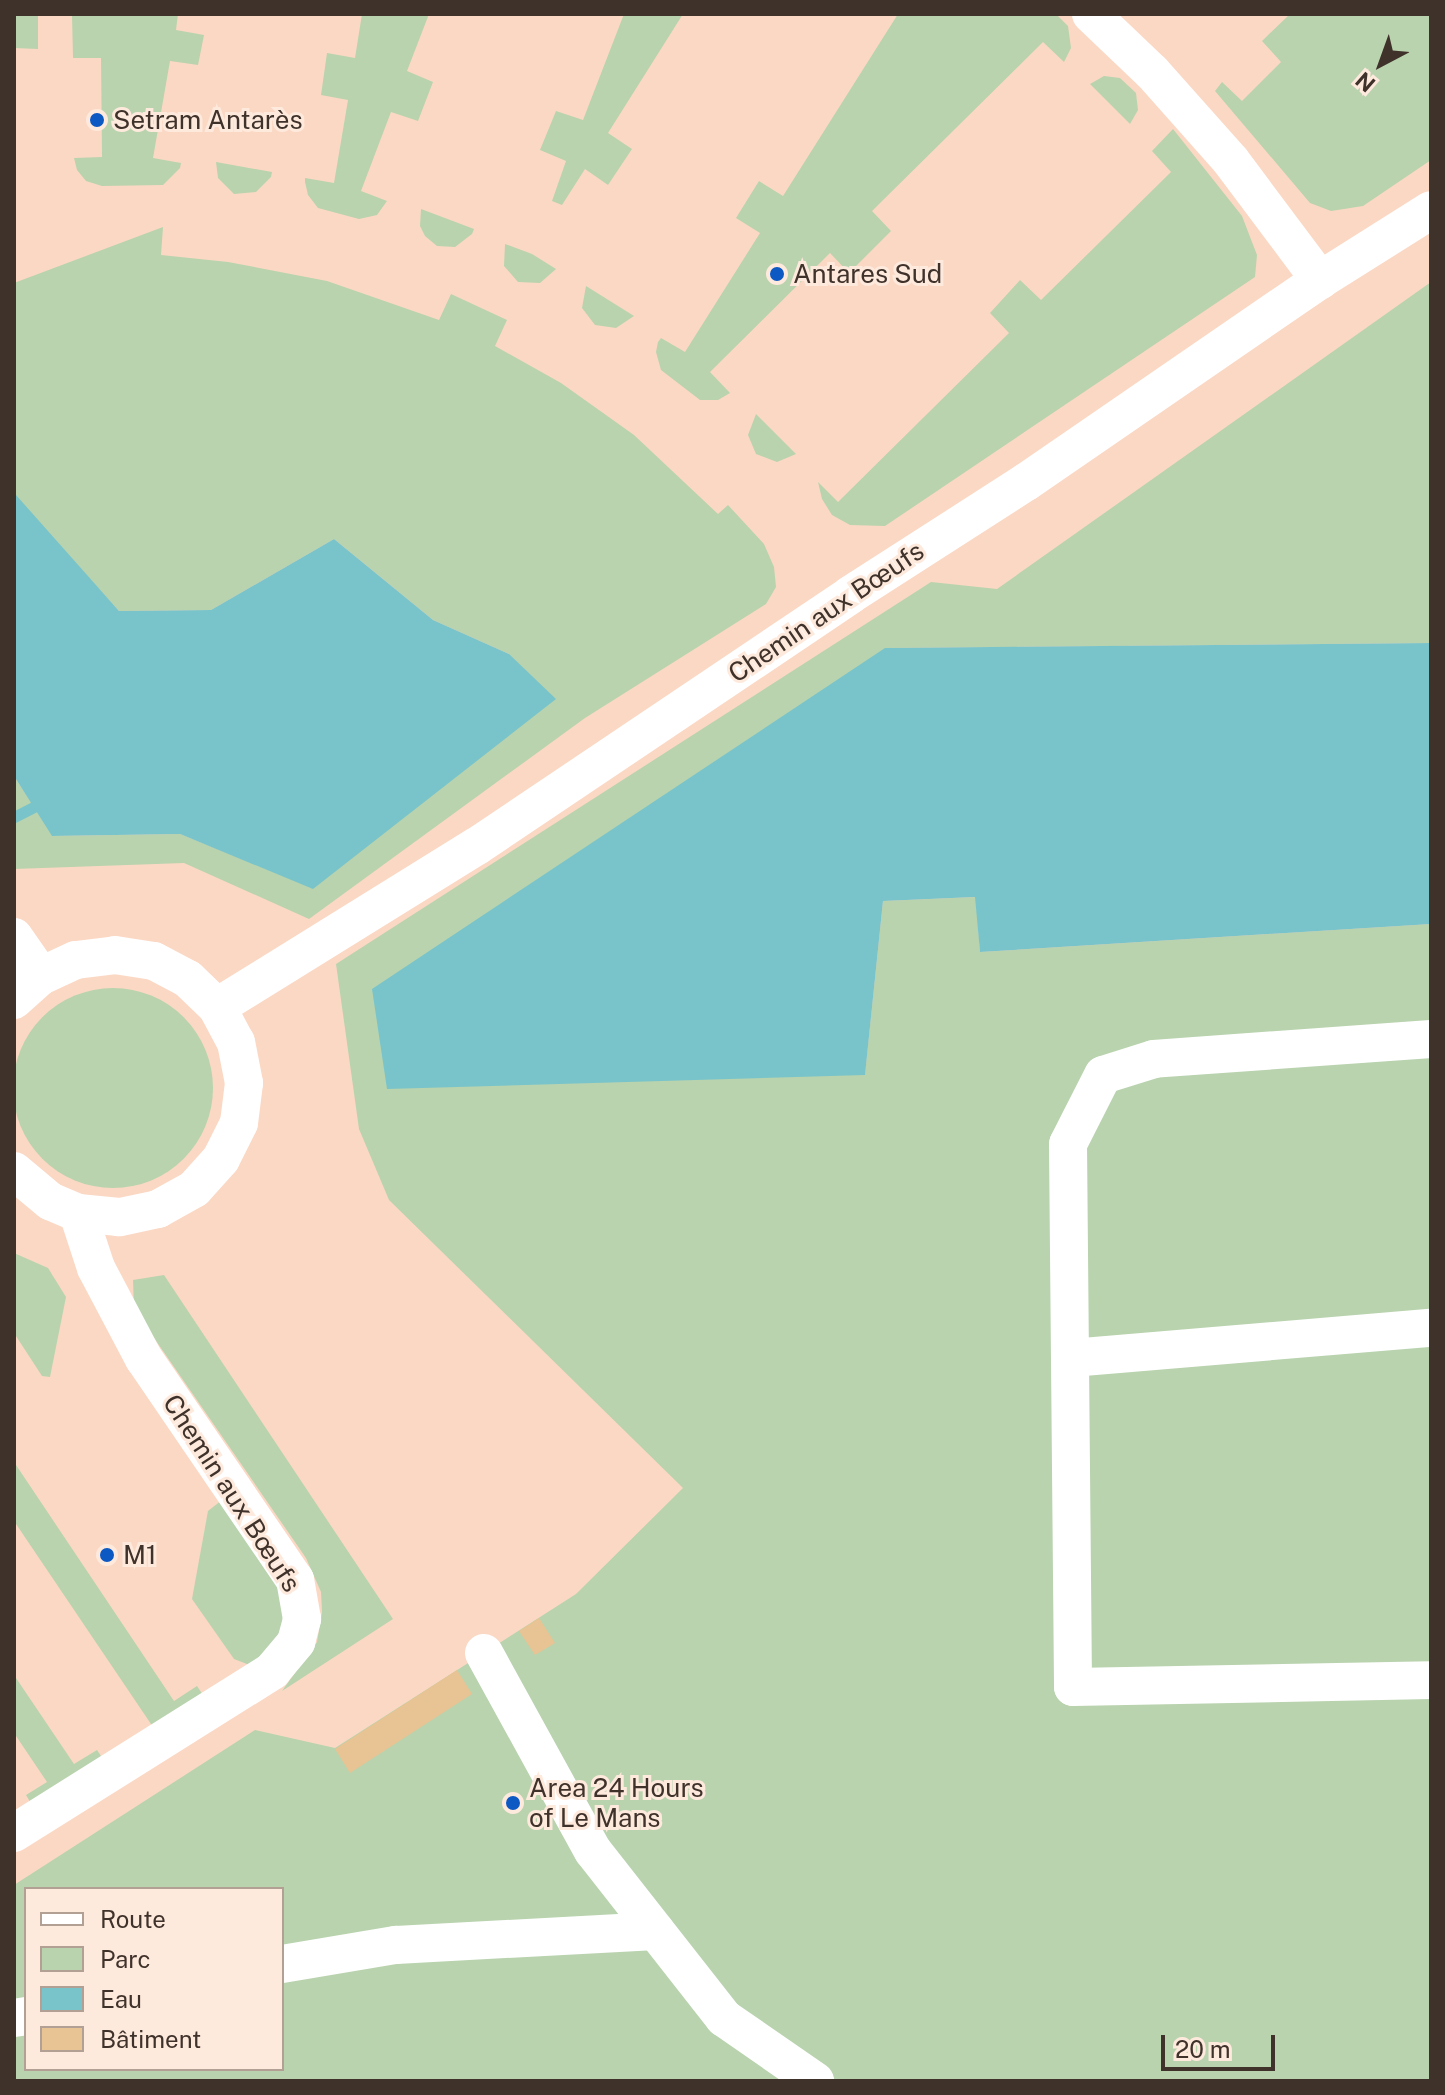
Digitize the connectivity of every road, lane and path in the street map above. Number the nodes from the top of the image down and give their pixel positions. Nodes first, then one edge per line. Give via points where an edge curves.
1 (1091, 14) edge
2 (1431, 210) edge
3 (1320, 280) junction
4 (14, 937) edge
5 (27, 988) edge
6 (217, 1007) junction
7 (1431, 1039) edge
8 (14, 1171) edge
9 (78, 1213) junction
10 (1431, 1328) edge
11 (1071, 1358) junction
12 (484, 1653) dead end
13 (1431, 1680) edge
14 (14, 1833) edge
15 (656, 1931) junction
16 (284, 1964) edge
17 (815, 2081) edge

1 - 3 street via 1152,72 1231,161
2 - 3 street, Chemin aux Bœufs
3 - 6 street, Chemin aux Bœufs via 477,846
4 - 5 street
5 - 6 street via 76,960 154,961 188,979
6 - 9 street via 236,1042 244,1083 239,1123 221,1159 194,1189 158,1209 119,1217
7 - 11 street via 1154,1059 1103,1075 1068,1144
8 - 9 street via 50,1201
9 - 14 street, Chemin aux Bœufs via 96,1268 144,1359 295,1580 302,1619 296,1642 272,1671
10 - 11 street
11 - 13 street via 1073,1687
12 - 15 street via 593,1851
15 - 16 street via 396,1945
15 - 17 street via 724,2018

